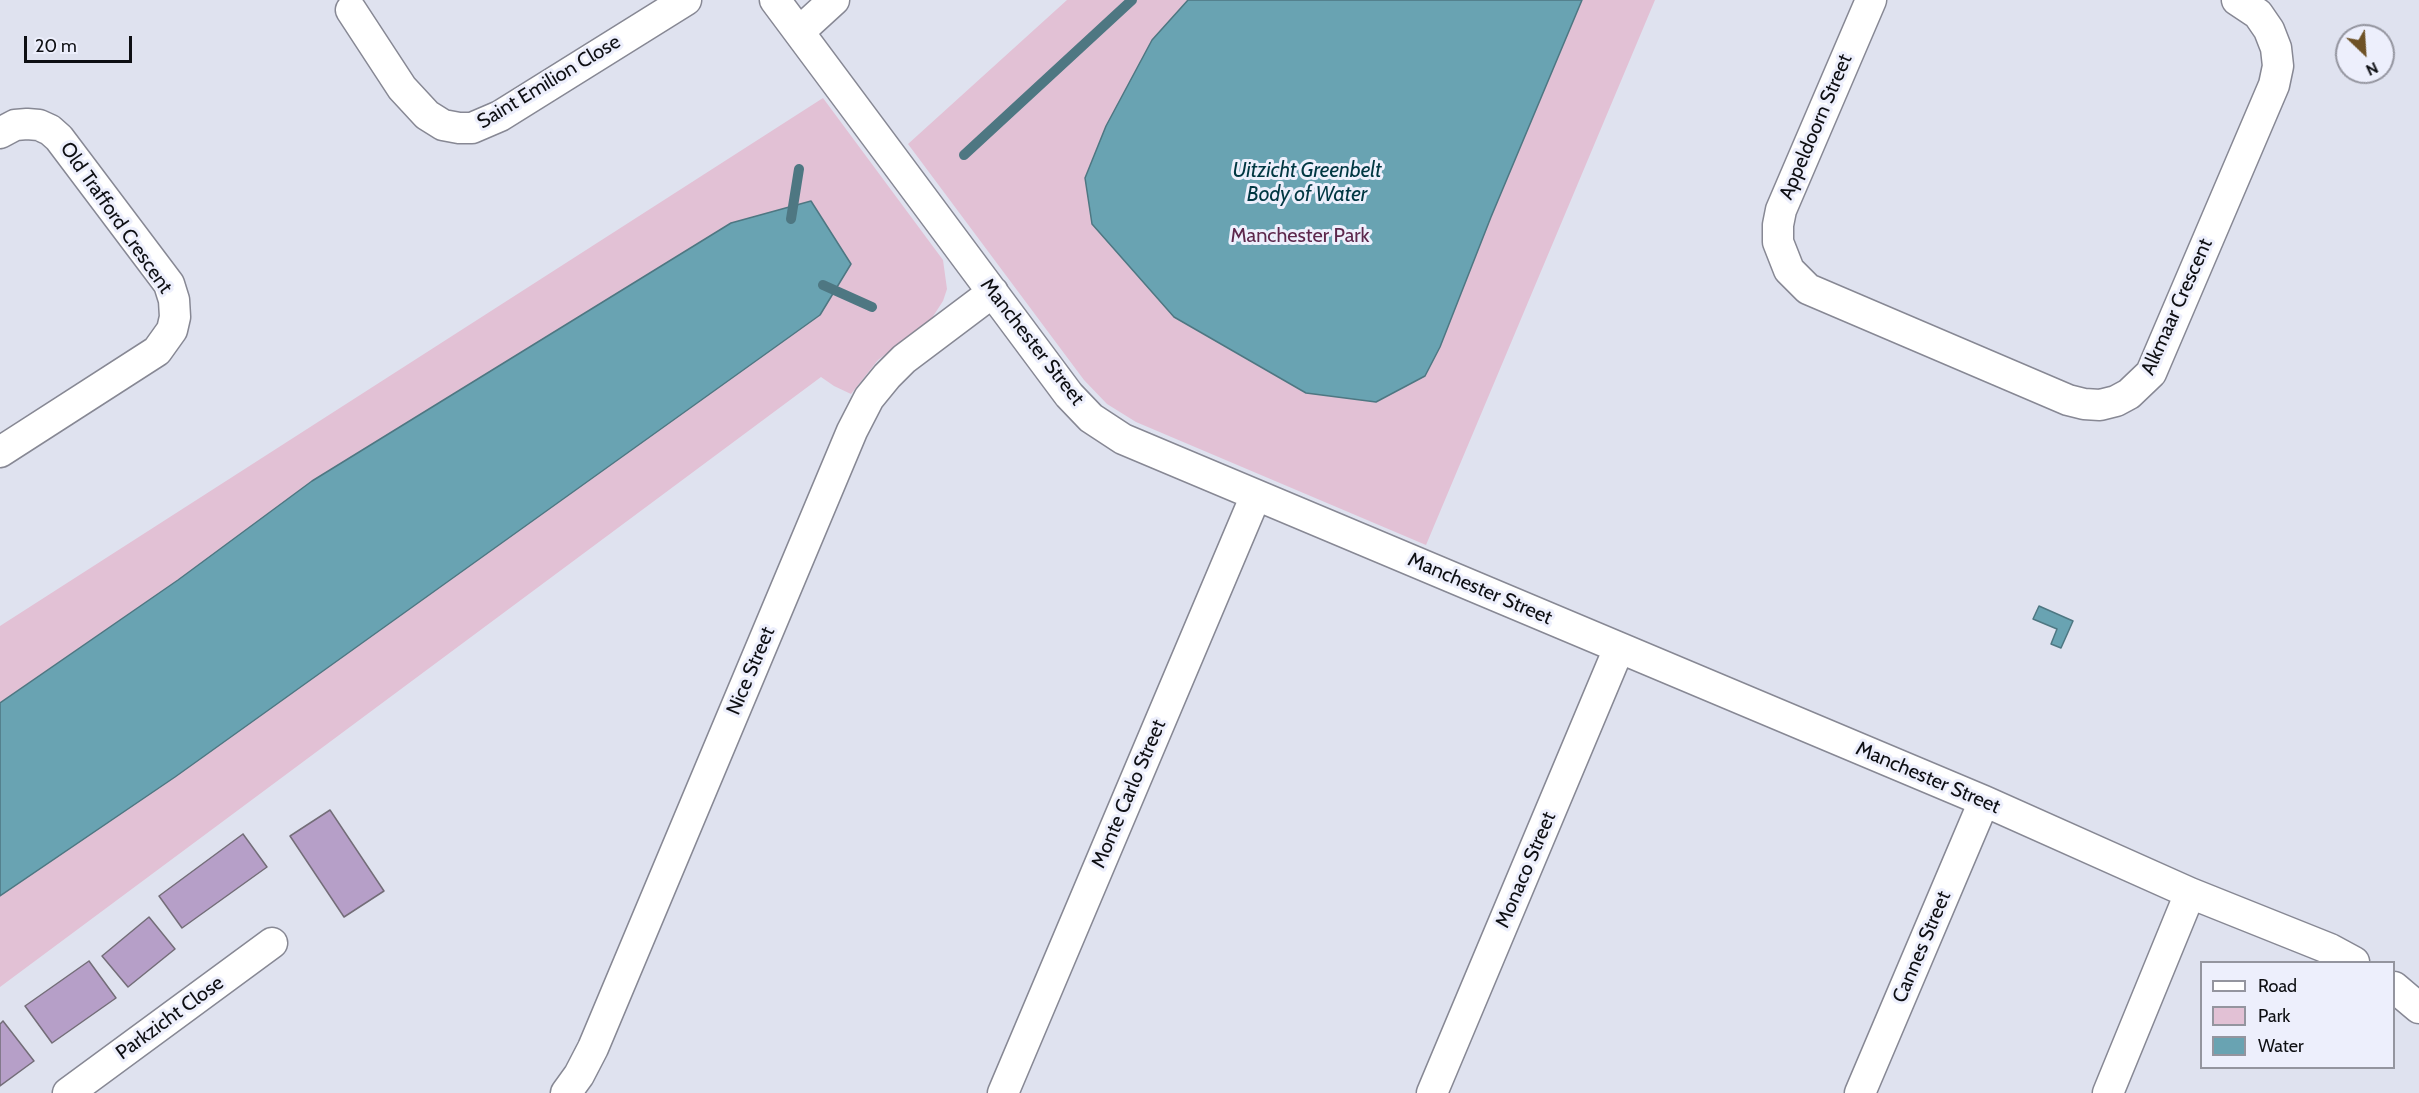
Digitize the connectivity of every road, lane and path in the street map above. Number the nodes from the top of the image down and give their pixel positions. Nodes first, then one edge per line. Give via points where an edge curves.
1 (686, 0) edge
2 (775, 0) edge
3 (834, 0) edge
4 (1870, 0) edge
5 (2237, 0) edge
6 (351, 10) dead end
7 (799, 32) junction
8 (0, 133) edge
9 (1783, 257) joint
10 (993, 292) junction
11 (0, 452) edge
12 (1256, 495) junction
13 (1619, 648) junction
14 (1984, 801) junction
15 (2190, 892) junction
16 (272, 943) dead end
17 (2351, 961) edge
18 (2395, 988) edge
19 (2419, 1008) edge
20 (68, 1093) edge
21 (566, 1093) edge
22 (1003, 1093) edge
23 (1432, 1093) edge
24 (1860, 1093) edge
25 (2108, 1093) edge

1 - 6 street, Saint Emilion Close via 500,116 472,128 443,125 427,115 402,88
2 - 7 street, Manchester Street
3 - 7 street
4 - 9 street, Appeldoorn Street via 1781,210 1778,242
5 - 9 street, Alkmaar Crescent via 2258,14 2269,30 2278,66 2274,85 2151,373 2129,394 2100,405 2068,400 1808,289 1789,270
7 - 10 street, Manchester Street
8 - 11 street, Old Trafford Crescent via 15,125 39,125 59,138 169,284 174,317 172,330 157,351
10 - 12 street, Manchester Street via 1091,418 1123,439
10 - 21 street, Nice Street via 904,359 869,398 593,1048
12 - 13 street, Manchester Street
12 - 22 street, Monte Carlo Street
13 - 14 street, Manchester Street
13 - 23 street, Monaco Street
14 - 15 street, Manchester Street
14 - 24 street, Cannes Street
15 - 17 street, Manchester Street
15 - 25 street
16 - 20 street, Parkzicht Close
18 - 19 street

